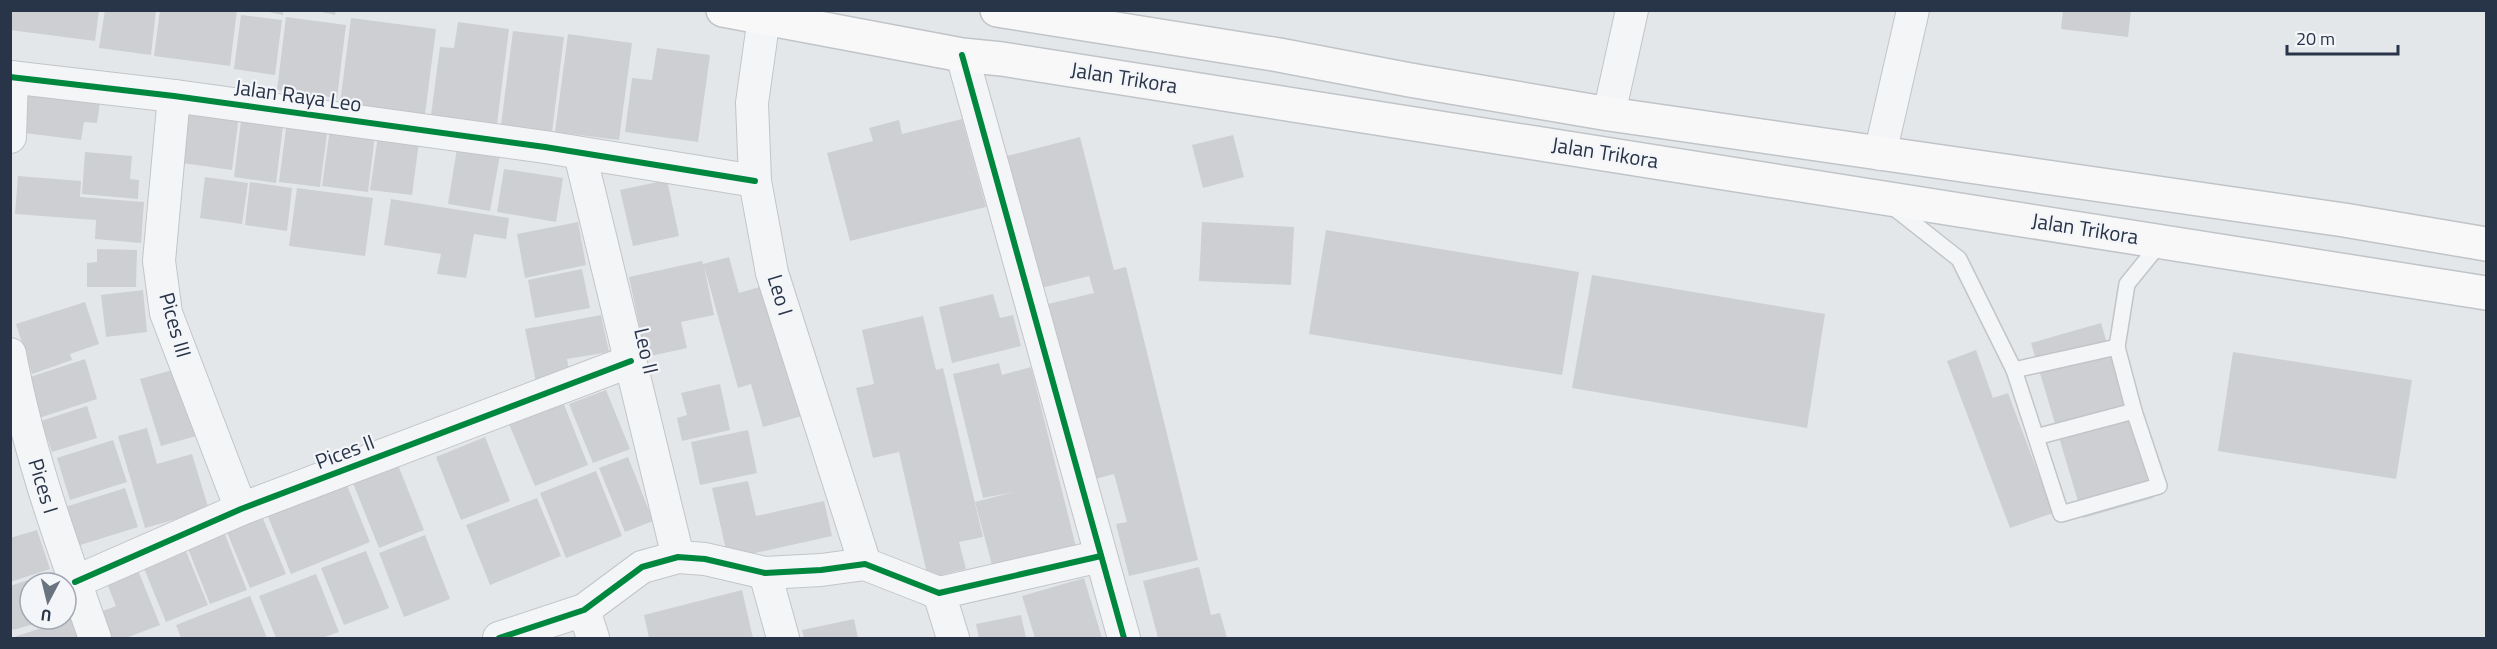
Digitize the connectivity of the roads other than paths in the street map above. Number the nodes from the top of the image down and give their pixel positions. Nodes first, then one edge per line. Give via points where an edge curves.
1 (723, 10) edge
2 (1632, 10) edge
3 (1913, 10) edge
4 (1004, 12) edge
5 (764, 17) junction
6 (962, 56) junction
7 (1002, 59) junction
8 (11, 77) edge
9 (174, 96) junction
10 (1609, 114) junction
11 (10, 137) edge
12 (580, 154) junction
13 (1880, 154) junction
14 (755, 181) junction
15 (1880, 196) junction
16 (2162, 242) junction
17 (2487, 244) edge
18 (2487, 293) edge
19 (2117, 347) junction
20 (10, 354) edge
21 (631, 361) junction
22 (2014, 370) junction
23 (2134, 411) junction
24 (2036, 437) junction
25 (241, 509) junction
26 (1101, 556) junction
27 (678, 557) junction
28 (865, 564) junction
29 (70, 571) edge
30 (765, 573) junction
31 (78, 581) edge
32 (78, 591) edge
33 (939, 593) junction
34 (589, 624) edge
35 (95, 639) edge
36 (500, 639) edge
37 (783, 639) edge
38 (953, 639) edge
39 (1124, 639) edge

1 - 5 main road, Jalan Trikora
2 - 10 street
3 - 13 street
4 - 7 main road
4 - 10 main road, Jalan Trikora via 1279,55
5 - 6 main road, Jalan Trikora
5 - 14 street, Leo I via 752,103
6 - 7 main road, Jalan Trikora
6 - 26 street
7 - 15 main road, Jalan Trikora
8 - 9 street, Jalan Raya Leo
8 - 11 street
9 - 12 street, Jalan Raya Leo
9 - 25 street, Pices III via 159,261 166,313
10 - 13 main road, Jalan Trikora
12 - 14 street, Jalan Raya Leo
12 - 21 street, Leo II
13 - 17 main road, Jalan Trikora
14 - 28 street, Leo I via 772,273
15 - 16 main road, Jalan Trikora
15 - 22 lane via 1959,260
16 - 18 main road, Jalan Trikora
16 - 19 lane via 2127,285
19 - 22 lane
19 - 23 lane
20 - 29 street, Pices I via 28,437
21 - 25 street, Pices II
21 - 27 street, Leo II
22 - 24 lane
23 - 24 lane
23 - 24 lane via 2159,486 2061,514
25 - 31 street, Pices II
26 - 33 street
26 - 39 street
27 - 30 street
27 - 34 street via 642,567
28 - 30 street
28 - 33 street
30 - 37 street
32 - 35 street, Pices I
33 - 38 street
34 - 36 street

